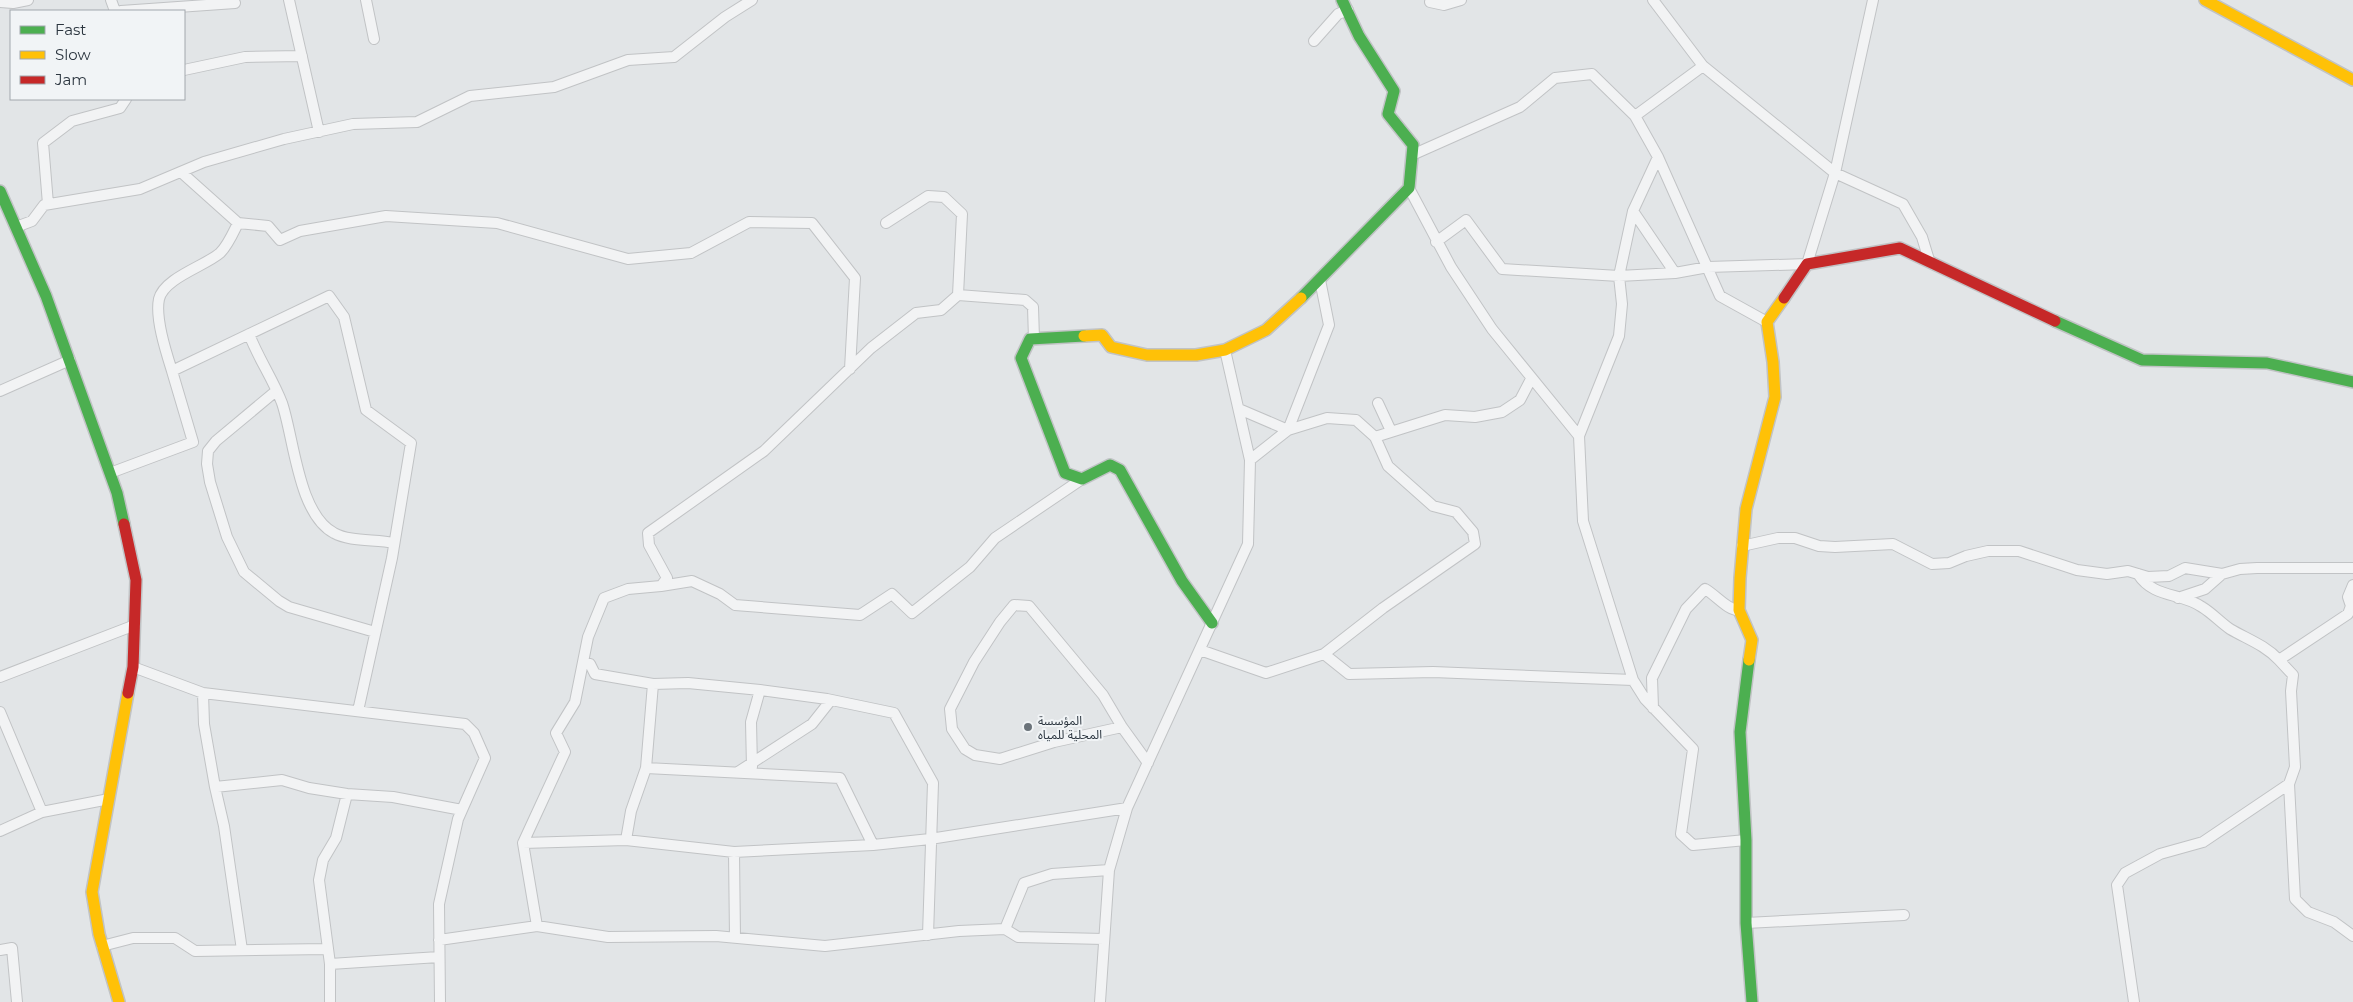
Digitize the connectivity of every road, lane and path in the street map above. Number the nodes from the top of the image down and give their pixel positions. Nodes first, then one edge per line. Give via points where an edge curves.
1 (28, 0) edge
2 (289, 0) edge
3 (366, 0) edge
4 (752, 0) edge
5 (1460, 0) edge
6 (1653, 0) edge
7 (1873, 0) edge
8 (2205, 0) edge
9 (0, 2) edge
10 (1430, 2) dead end
11 (185, 3) edge
12 (235, 3) dead end
13 (1345, 5) edge
14 (129, 10) edge
15 (374, 39) dead end
16 (1314, 41) dead end
17 (302, 56) junction
18 (1703, 66) junction
19 (185, 70) edge
20 (2353, 80) edge
21 (125, 100) edge
22 (1634, 116) junction
23 (319, 132) junction
24 (1412, 155) junction
25 (1658, 157) junction
26 (181, 172) junction
27 (1835, 173) junction
28 (1409, 188) junction
29 (0, 191) edge
30 (48, 204) junction
31 (1633, 211) junction
32 (238, 223) junction
33 (886, 223) dead end
34 (16, 228) junction
35 (1436, 242) junction
36 (1929, 260) junction
37 (1807, 264) junction
38 (1708, 267) junction
39 (1675, 273) junction
40 (1619, 276) junction
41 (1320, 280) junction
42 (958, 295) junction
43 (1767, 322) junction
44 (248, 334) junction
45 (1034, 339) junction
46 (1225, 350) junction
47 (70, 360) junction
48 (850, 368) junction
49 (172, 371) junction
50 (1531, 379) junction
51 (2353, 382) edge
52 (0, 390) edge
53 (276, 391) junction
54 (1378, 403) dead end
55 (1239, 409) junction
56 (1288, 430) junction
57 (1391, 432) junction
58 (1580, 436) junction
59 (1374, 437) junction
60 (1250, 460) junction
61 (110, 473) junction
62 (1082, 479) junction
63 (394, 542) junction
64 (1742, 546) junction
65 (2353, 568) edge
66 (2138, 574) junction
67 (2222, 574) junction
68 (2353, 585) edge
69 (661, 586) junction
70 (2177, 598) junction
71 (1739, 610) junction
72 (1212, 623) junction
73 (134, 625) junction
74 (375, 632) junction
75 (1200, 650) junction
76 (1324, 654) junction
77 (2280, 660) junction
78 (583, 663) junction
79 (133, 667) junction
80 (0, 677) edge
81 (1633, 680) junction
82 (653, 684) junction
83 (760, 690) junction
84 (203, 693) junction
85 (831, 700) junction
86 (1653, 708) junction
87 (358, 711) junction
88 (0, 712) edge
89 (1122, 727) junction
90 (1148, 762) junction
91 (646, 768) junction
92 (752, 769) junction
93 (2289, 784) junction
94 (215, 787) junction
95 (347, 794) junction
96 (109, 800) junction
97 (1127, 808) junction
98 (462, 810) junction
99 (42, 812) junction
100 (0, 832) edge
101 (930, 839) junction
102 (626, 840) junction
103 (1746, 840) junction
104 (523, 843) junction
105 (873, 845) junction
106 (734, 852) junction
107 (1109, 870) junction
108 (1904, 915) dead end
109 (1746, 923) junction
110 (537, 926) junction
111 (1005, 929) junction
112 (928, 935) junction
113 (2353, 936) edge
114 (735, 938) junction
115 (1104, 939) junction
116 (439, 940) junction
117 (102, 946) junction
118 (327, 949) junction
119 (0, 950) edge
120 (242, 950) junction
121 (439, 957) junction
122 (330, 964) junction
123 (17, 1002) edge
124 (119, 1002) edge
125 (330, 1002) edge
126 (440, 1002) edge
127 (1100, 1002) edge
128 (1752, 1002) edge
129 (2134, 1002) edge

1 - 9 street
2 - 17 street
3 - 15 street
4 - 23 street via 674,57 628,60 554,87 470,96 417,122 353,124
5 - 10 street via 1444,5
6 - 18 street
7 - 27 street
8 - 20 street
11 - 12 street
11 - 14 street
13 - 16 street
13 - 24 street via 1359,36 1394,90 1388,114 1413,145
17 - 19 street via 245,57
17 - 23 street
18 - 22 street
18 - 27 street
21 - 30 street via 120,108 72,121 44,143
22 - 24 street via 1592,74 1556,78 1520,107
22 - 25 street
23 - 26 street via 204,162
24 - 28 street
25 - 31 street
25 - 38 street
26 - 30 street via 140,189
26 - 32 street
27 - 36 street via 1903,204 1922,238
27 - 37 street
28 - 35 street
28 - 41 street
29 - 34 street
30 - 34 street via 32,220
31 - 39 street
31 - 40 street
32 - 48 street via 268,226 280,240 300,231 386,216 497,223 628,259 691,253 748,222 812,222 855,278
32 - 49 street via 222,251 166,286 159,297 164,344
33 - 42 street via 928,196 944,197 962,214
34 - 47 street
35 - 40 street via 1466,220 1502,269
35 - 50 street via 1492,329
36 - 37 street via 1900,248
36 - 51 street via 1969,282 2142,360 2267,363
37 - 38 street
37 - 43 street
38 - 39 street
38 - 43 street via 1720,296
39 - 40 street
40 - 58 street via 1622,304 1620,336
41 - 46 street via 1266,330
41 - 56 street via 1329,324
42 - 45 street via 1025,300 1033,308
42 - 48 street via 941,310 916,313
43 - 64 street via 1774,362 1775,397 1746,509
44 - 49 street
44 - 53 street
44 - 63 street via 329,296 344,317 366,410 411,443
45 - 46 street via 1102,335 1111,347 1147,355
45 - 62 street via 1030,339 1021,358 1064,473
46 - 55 street
47 - 52 street
47 - 61 street
48 - 69 street via 764,451 648,533 649,545 666,578
49 - 61 street via 193,442
50 - 57 street via 1520,400 1502,412 1475,417 1445,415
50 - 58 street
53 - 63 street via 298,472 311,506 322,523 334,533
53 - 74 street via 208,451 210,482 228,537 244,572 278,601 300,611
54 - 57 street
55 - 56 street
55 - 60 street
56 - 59 street via 1327,418 1346,419 1356,420
56 - 60 street
57 - 59 street
58 - 81 street via 1583,521
59 - 76 street via 1388,466 1433,506 1456,512 1473,532 1475,544
60 - 72 street via 1248,544
61 - 73 street via 136,580
62 - 69 street via 995,538 970,567 912,613 892,594 860,615 735,605 692,581
62 - 72 street via 1110,464 1120,470 1182,581
63 - 74 street
64 - 66 street via 1778,538 1795,538 1819,546 1835,547 1893,544 1932,564 1949,563 1988,551 2019,551 2077,570
64 - 71 street
65 - 67 street via 2248,568
66 - 67 street via 2169,576 2185,568
66 - 70 street via 2155,591
67 - 70 street via 2206,589
68 - 77 street via 2348,597 2351,606 2348,614
69 - 78 street via 628,588 604,598 588,638
70 - 77 street via 2202,607 2213,618 2257,642
71 - 86 street via 1730,609 1705,589 1686,609 1652,678
71 - 103 street via 1752,640 1740,732
72 - 75 street
73 - 79 street
73 - 80 street
74 - 87 street
75 - 76 street via 1266,673
75 - 90 street
76 - 81 street via 1349,674 1434,672
77 - 93 street via 2293,675 2295,767
78 - 82 street via 590,664 595,674
78 - 104 street via 574,702 556,733 565,752
79 - 84 street
79 - 96 street
81 - 86 street
82 - 83 street via 688,683
82 - 91 street
83 - 85 street
83 - 92 street via 751,722
84 - 87 street
84 - 94 street via 204,724
85 - 92 street via 812,724
85 - 101 street via 894,712 933,784
86 - 103 street via 1693,749 1681,834 1693,846
87 - 98 street via 465,724 474,733 485,758
88 - 99 street
89 - 89 street via 1054,742 1000,759 988,758 965,749 957,739 952,729 950,709 974,662 1000,622 1014,605 1029,606 1102,695
89 - 90 street
90 - 97 street
91 - 92 street via 738,772
91 - 102 street
92 - 105 street via 840,778
93 - 113 street via 2295,899 2308,912 2334,922
93 - 129 street via 2203,842 2160,854 2125,873 2117,886
94 - 95 street via 282,780
94 - 120 street via 224,826
95 - 98 street via 393,797
95 - 118 street via 336,838 323,860 319,880
96 - 99 street
96 - 117 street via 92,892
97 - 101 street
97 - 107 street
98 - 116 street via 439,904
99 - 100 street
101 - 105 street
101 - 112 street
102 - 104 street
102 - 106 street
103 - 109 street
104 - 110 street
105 - 106 street
106 - 114 street
107 - 111 street via 1052,874 1024,884
107 - 115 street
108 - 109 street
109 - 128 street
110 - 114 street via 608,938
110 - 116 street
111 - 112 street
111 - 115 street via 1018,936
112 - 114 street via 825,946
115 - 127 street
116 - 121 street
117 - 120 street via 133,938 175,938 195,951
117 - 124 street
118 - 120 street
118 - 122 street
119 - 123 street via 12,948
121 - 122 street
121 - 126 street
122 - 125 street

